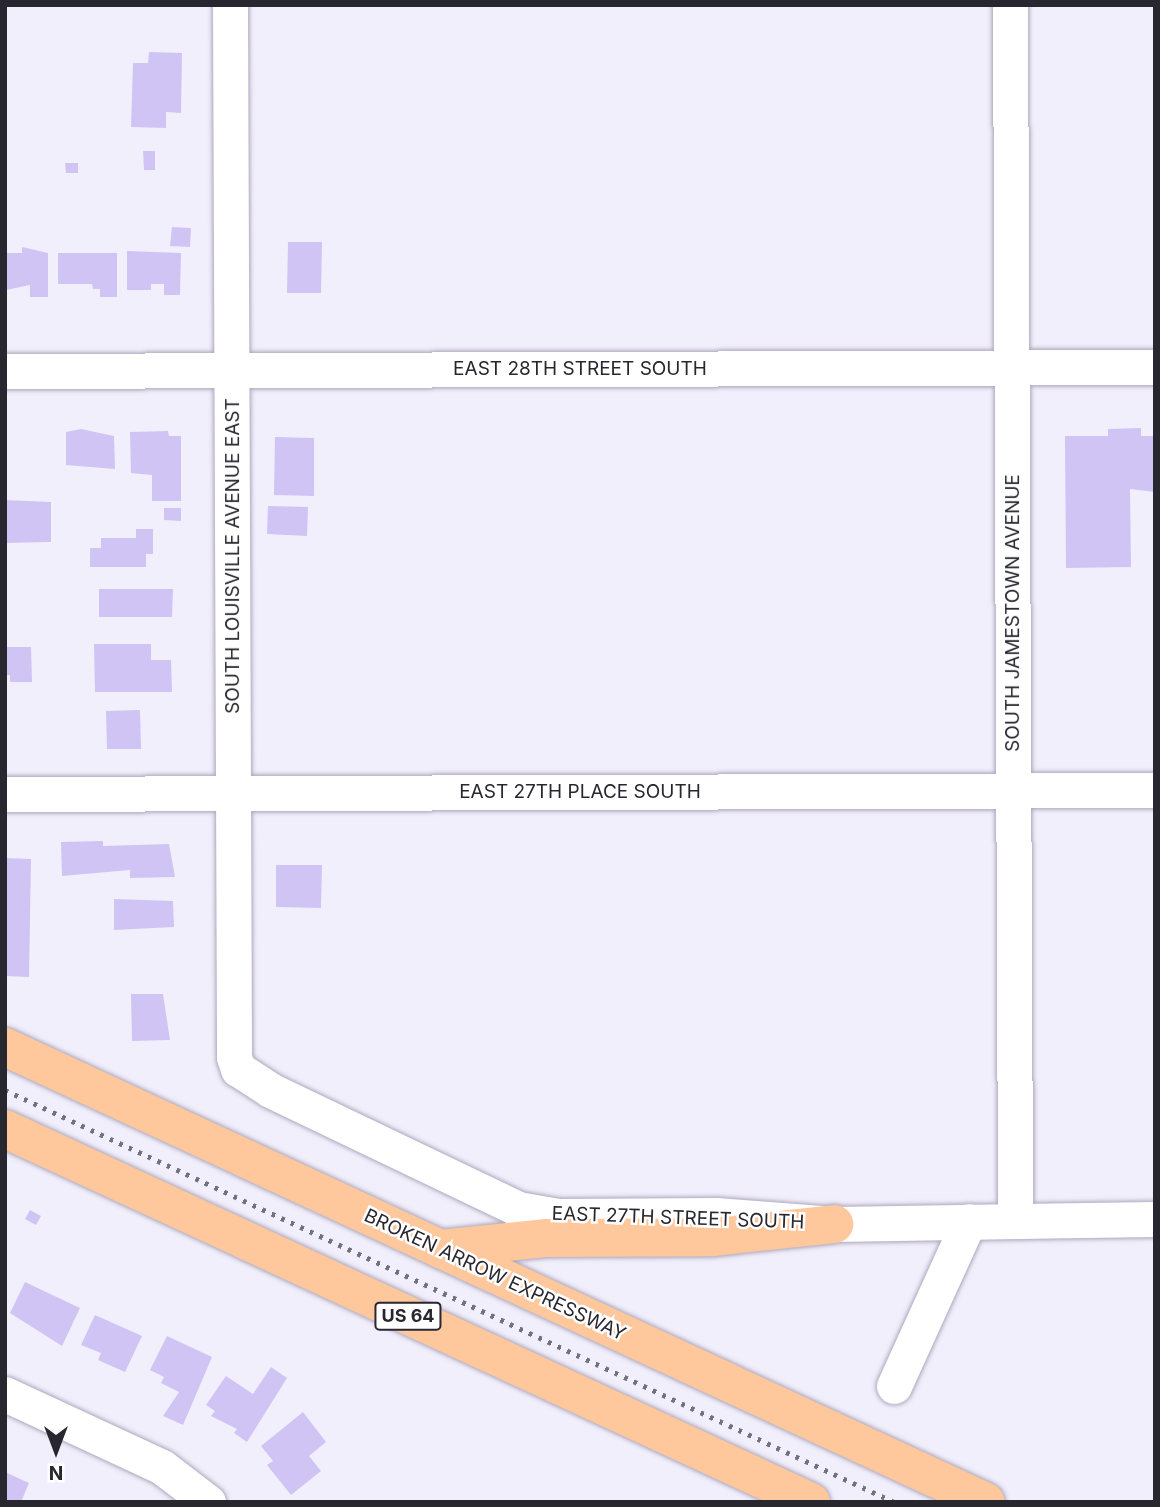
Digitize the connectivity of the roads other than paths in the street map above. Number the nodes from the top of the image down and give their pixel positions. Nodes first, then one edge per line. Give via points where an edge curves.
1 (230, 5) edge
2 (1010, 5) edge
3 (1012, 366) junction
4 (1155, 367) edge
5 (5, 370) edge
6 (233, 371) junction
7 (1014, 790) junction
8 (1155, 790) edge
9 (233, 793) junction
10 (5, 794) edge
11 (5, 1047) edge
12 (270, 1090) joint
13 (5, 1129) edge
14 (1155, 1219) edge
15 (969, 1221) junction
16 (1015, 1221) junction
17 (834, 1224) junction
18 (438, 1249) junction
19 (894, 1386) dead end
20 (5, 1394) edge
21 (208, 1502) edge
22 (811, 1502) edge
23 (986, 1502) edge

1 - 6 street, SOUTH LOUISVILLE AVENUE EAST
2 - 3 street, SOUTH JAMESTOWN AVENUE
3 - 4 street, EAST 28TH STREET SOUTH
3 - 6 street, EAST 28TH STREET SOUTH
3 - 7 street, SOUTH JAMESTOWN AVENUE
5 - 6 street, EAST 28TH STREET SOUTH
6 - 9 street, SOUTH LOUISVILLE AVENUE EAST
7 - 8 street, EAST 27TH PLACE SOUTH
7 - 9 street, EAST 27TH PLACE SOUTH
7 - 16 street, SOUTH JAMESTOWN AVENUE
9 - 10 street, EAST 27TH PLACE SOUTH
9 - 12 street, SOUTH LOUISVILLE AVENUE EAST via 234,1057 238,1069
11 - 18 highway, BROKEN ARROW EXPRESSWAY
12 - 17 street, EAST 27TH STREET SOUTH via 519,1209 558,1216 716,1215
13 - 22 highway, US 64
14 - 16 street, EAST 27TH STREET SOUTH
15 - 16 street, EAST 27TH STREET SOUTH
15 - 17 street, EAST 27TH STREET SOUTH
15 - 19 street
17 - 18 highway via 713,1237 547,1238
18 - 23 highway, BROKEN ARROW EXPRESSWAY
20 - 21 street via 162,1467

